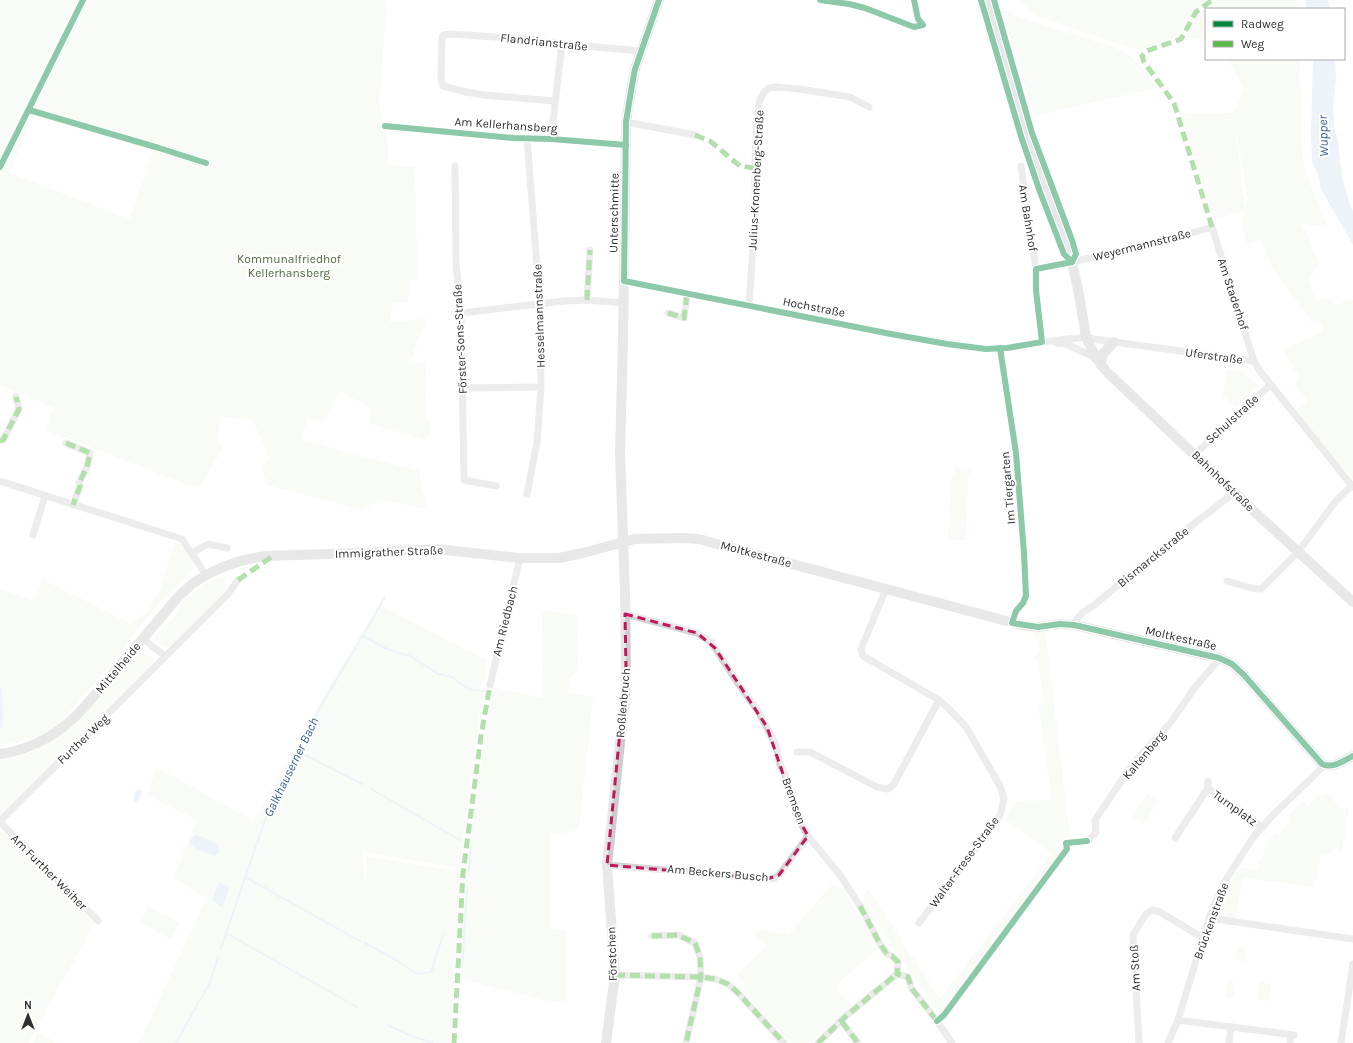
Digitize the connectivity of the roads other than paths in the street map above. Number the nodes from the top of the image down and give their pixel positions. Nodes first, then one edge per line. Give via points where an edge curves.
1 (659, 0) edge
2 (820, 0) edge
3 (864, 0) edge
4 (914, 0) edge
5 (987, 0) edge
6 (865, 8) junction
7 (562, 44) junction
8 (641, 51) junction
9 (555, 101) junction
10 (869, 107) dead end
11 (626, 122) junction
12 (386, 126) dead end
13 (695, 136) dead end
14 (527, 138) junction
15 (551, 139) junction
16 (626, 145) junction
17 (455, 166) dead end
18 (1021, 166) dead end
19 (1212, 227) joint
20 (590, 250) dead end
21 (1072, 262) junction
22 (1036, 269) junction
23 (624, 281) junction
24 (687, 294) junction
25 (587, 300) junction
26 (624, 303) junction
27 (540, 304) junction
28 (749, 306) junction
29 (461, 313) junction
30 (668, 313) dead end
31 (1086, 337) junction
32 (1042, 342) junction
33 (1114, 342) junction
34 (1000, 348) joint
35 (1254, 361) junction
36 (1098, 362) junction
37 (1270, 385) junction
38 (541, 387) junction
39 (462, 388) junction
40 (16, 397) dead end
41 (0, 441) edge
42 (66, 443) dead end
43 (1195, 454) junction
44 (0, 481) edge
45 (496, 486) dead end
46 (1352, 487) edge
47 (1235, 492) junction
48 (527, 494) dead end
49 (45, 496) junction
50 (73, 505) junction
51 (33, 535) dead end
52 (624, 541) junction
53 (227, 548) dead end
54 (1298, 552) junction
55 (192, 553) junction
56 (520, 558) junction
57 (206, 575) junction
58 (238, 580) dead end
59 (1227, 581) dead end
60 (886, 589) junction
61 (1353, 602) edge
62 (625, 614) junction
63 (1012, 623) junction
64 (1060, 624) tunnel mouth
65 (1074, 625) junction
66 (1038, 627) tunnel mouth
67 (143, 639) junction
68 (166, 656) junction
69 (1218, 658) junction
70 (490, 684) dead end
71 (939, 700) junction
72 (22, 749) junction
73 (0, 750) edge
74 (797, 752) dead end
75 (0, 754) edge
76 (1353, 756) edge
77 (1325, 765) junction
78 (0, 822) edge
79 (1262, 827) junction
80 (808, 836) junction
81 (1174, 838) dead end
82 (1087, 841) dead end
83 (607, 865) junction
84 (1209, 918) junction
85 (98, 921) dead end
86 (919, 923) dead end
87 (652, 936) dead end
88 (1202, 938) junction
89 (1353, 939) edge
90 (1353, 964) edge
91 (897, 974) junction
92 (614, 975) junction
93 (701, 976) junction
94 (1178, 1020) junction
95 (842, 1022) junction
96 (1231, 1027) junction
97 (606, 1043) edge
98 (686, 1043) edge
99 (784, 1043) edge
100 (818, 1043) edge
101 (858, 1043) edge
102 (952, 1043) edge
103 (1139, 1043) edge
104 (1168, 1043) edge
105 (1229, 1043) edge
106 (1290, 1043) edge
107 (1341, 1043) edge

1 - 8 main road
2 - 6 street
3 - 6 street
4 - 6 street via 918,18 923,25 914,27
5 - 21 main road, Bahnhofstraße via 1027,135
7 - 8 street, Flandrianstraße
7 - 9 street
7 - 9 street, Flandrianstraße via 520,38 447,35 441,40 440,80 443,86 472,93
8 - 11 main road via 630,91
9 - 15 street
10 - 28 street, Julius-Kronenberg-Straße via 850,97 799,88 776,86 764,92 760,102 756,133 755,216
11 - 13 street
11 - 16 main road
12 - 14 street, Am Kellerhansberg
14 - 15 street, Am Kellerhansberg
14 - 27 street, Hesselmannstraße
15 - 16 street, Am Kellerhansberg
16 - 23 main road, Unterschmitte
17 - 29 street, Förster-Sons-Straße via 457,269
18 - 22 street, Am Bahnhof
19 - 21 street, Weyermannstraße via 1149,246
19 - 35 street, Am Staderhof
20 - 25 street
21 - 22 street, Am Bahnhof
21 - 31 main road, Bahnhofstraße
22 - 32 street, Am Bahnhof
23 - 24 street, Hochstraße
23 - 26 main road, Unterschmitte
24 - 28 street, Hochstraße
24 - 30 street via 684,318
25 - 26 street
25 - 27 street
26 - 52 main road, Unterschmitte via 620,452
27 - 29 street
27 - 38 street, Hesselmannstraße
28 - 34 street, Hochstraße via 934,342 986,349
29 - 39 street, Förster-Sons-Straße
31 - 32 street
31 - 33 street, Uferstraße
31 - 36 main road, Bahnhofstraße
32 - 36 street, Bahnhofstraße via 1066,344
33 - 35 street, Uferstraße
33 - 36 main road
34 - 63 street, Im Tiergarten via 1016,452 1026,596 1016,610
35 - 37 street, Uferstraße
36 - 43 main road, Bahnhofstraße
37 - 43 street, Schulstraße
37 - 46 street, Uferstraße
38 - 39 street
38 - 48 street, Hesselmannstraße via 537,442
39 - 45 street, Förster-Sons-Straße via 464,480
40 - 41 street via 19,409 3,440
42 - 50 street via 90,453
43 - 47 main road, Bahnhofstraße
44 - 49 street
46 - 54 street via 1335,502
47 - 54 main road, Bahnhofstraße
47 - 65 street, Bismarckstraße via 1083,612
49 - 50 street
49 - 51 street
50 - 55 street via 182,539
52 - 56 main road, Immigrather Straße via 559,558
52 - 60 main road, Moltkestraße via 699,539
52 - 62 main road, Roßlenbruch
53 - 55 street via 208,544
54 - 59 street via 1261,589
54 - 61 main road, Bahnhofstraße
55 - 57 street
56 - 57 main road, Immigrather Straße via 436,549 273,556 240,561
56 - 70 street, Am Riedbach
57 - 67 main road, Mittelheide via 179,596
58 - 68 street, Further Weg via 227,595
60 - 63 main road, Moltkestraße
60 - 71 street, Walter-Frese-Straße via 861,649 862,654 864,658
62 - 80 street, Bremsen via 684,629 702,635 711,642 758,711 776,745 795,811
62 - 83 main road, Roßlenbruch via 626,680
63 - 66 main road, Moltkestraße
64 - 65 main road, Moltkestraße
65 - 69 main road, Moltkestraße
67 - 68 street
67 - 72 main road, Mittelheide via 71,721 48,739
68 - 78 street, Further Weg
69 - 77 main road, Moltkestraße via 1232,664 1244,675 1319,762
69 - 82 street, Kaltenberg via 1171,722 1126,774 1095,820 1096,833
71 - 74 street via 894,784 888,789 877,787 810,752
71 - 86 street, Walter-Frese-Straße via 969,731 1000,786 1004,799 996,821
72 - 73 main road, Mittelheide
72 - 75 main road, Mittelheide
76 - 77 main road, Brückenstraße via 1334,765
77 - 79 street, Brückenstraße
78 - 85 street, Am Further Weiher
79 - 81 street, Turnplatz via 1208,784
79 - 84 street, Brückenstraße via 1225,881
80 - 83 street, Am Beckers Busch via 779,875 773,879
80 - 91 street, Bremsen via 843,880 887,954 898,962
83 - 92 main road, Förstchen
84 - 88 street, Brückenstraße
84 - 89 street
87 - 93 street via 678,935 695,942 700,957
88 - 94 street, Brückenstraße
88 - 103 street, Am Stoß via 1160,912 1152,910 1146,914 1134,935
90 - 107 street
91 - 95 street
91 - 102 street via 908,977 912,989
92 - 93 street
92 - 97 main road, Förstchen
93 - 98 street
93 - 99 street via 728,984
94 - 96 street
94 - 104 street, Brückenstraße
95 - 100 street
95 - 101 street
96 - 105 street
96 - 106 street via 1292,1035

